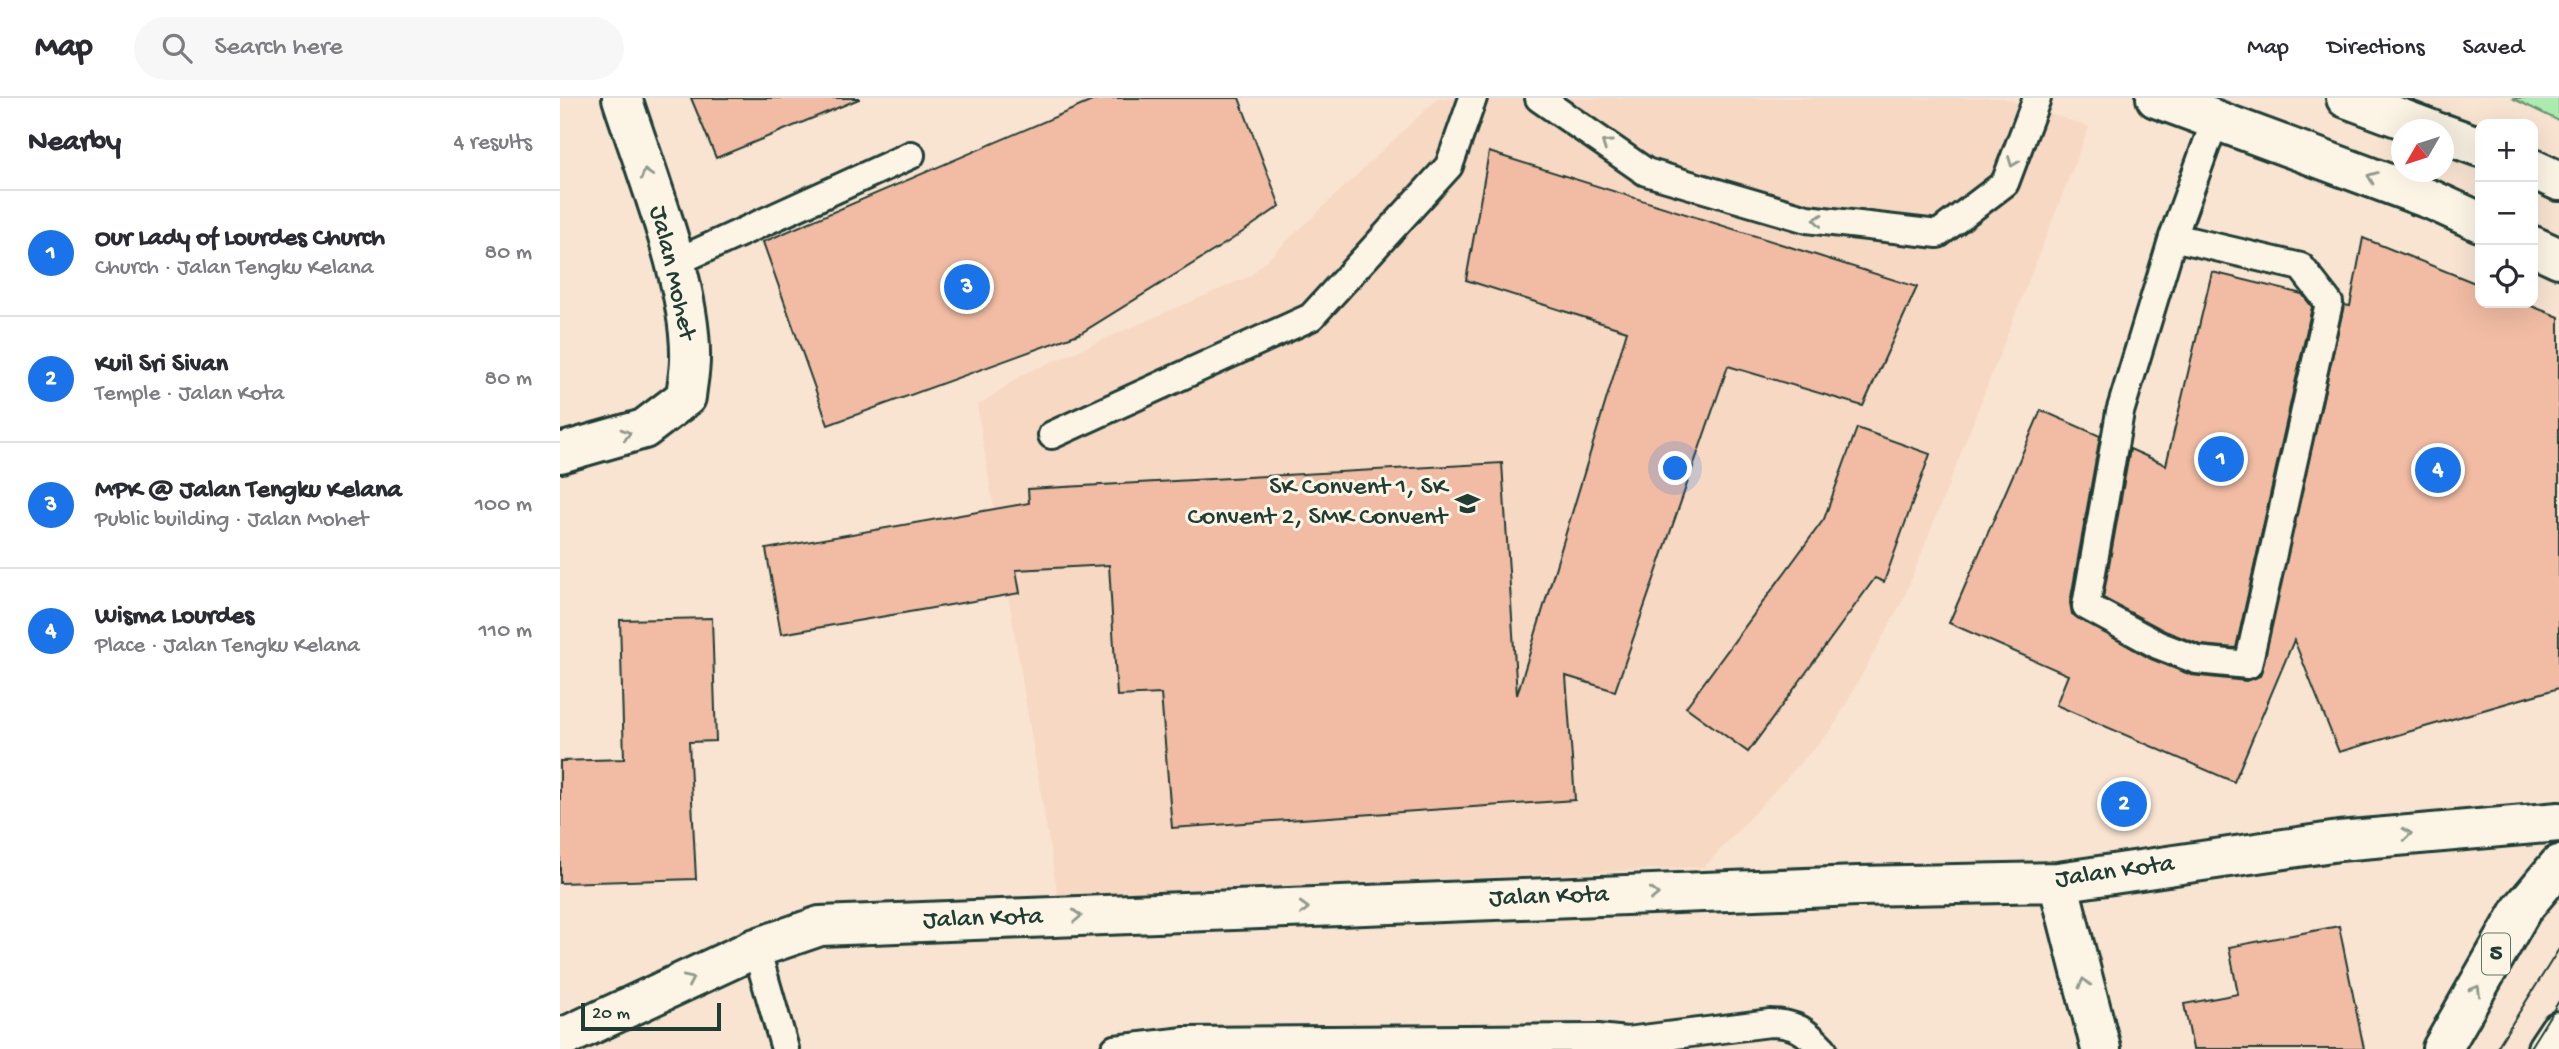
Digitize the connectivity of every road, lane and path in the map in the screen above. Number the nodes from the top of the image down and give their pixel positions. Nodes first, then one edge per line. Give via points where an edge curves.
1 (622, 98) edge
2 (1473, 98) edge
3 (1539, 98) edge
4 (2037, 98) edge
5 (2156, 98) edge
6 (2346, 98) edge
7 (2216, 118) junction
8 (2402, 119) edge
9 (2454, 138) edge
10 (2475, 145) edge
11 (911, 155) dead end
12 (2538, 171) edge
13 (2559, 181) edge
14 (2475, 220) edge
15 (2173, 237) junction
16 (2538, 248) edge
17 (2559, 258) edge
18 (674, 263) junction
19 (1052, 435) dead end
20 (560, 453) edge
21 (2559, 822) edge
22 (2559, 865) edge
23 (2058, 882) junction
24 (756, 948) junction
25 (2559, 1031) edge
26 (560, 1040) edge
27 (1598, 1043) edge
28 (1630, 1045) edge
29 (1147, 1047) edge
30 (785, 1049) edge
31 (1115, 1049) edge
32 (1823, 1049) edge
33 (2101, 1049) edge
34 (2442, 1049) edge
35 (2547, 1049) edge

18 -> 1 main road, Jalan Mohet
2 - 19 lane via 1449,166 1311,317
4 -> 3 lane via 2005,183 1938,234 1807,219 1646,172
5 - 7 main road
6 - 8 main road
14 -> 7 main road
7 - 15 lane
9 - 10 main road
11 - 18 lane
12 - 13 main road
15 - 15 lane via 2120,412 2086,606 2158,645 2197,660 2248,665 2329,303 2301,267
16 - 17 main road
20 -> 18 main road, Jalan Mohet via 643,429 686,397 691,360 688,326
23 -> 21 main road, Jalan Kota via 2339,841
34 -> 22 main road, 5 via 2522,909
24 -> 23 main road, Jalan Kota via 820,926
33 -> 23 main road
26 -> 24 main road, Jalan Kota
24 - 30 lane
25 - 35 main road
27 - 28 lane
27 - 29 lane via 1185,1041
28 - 32 lane via 1792,1023
29 - 31 lane

